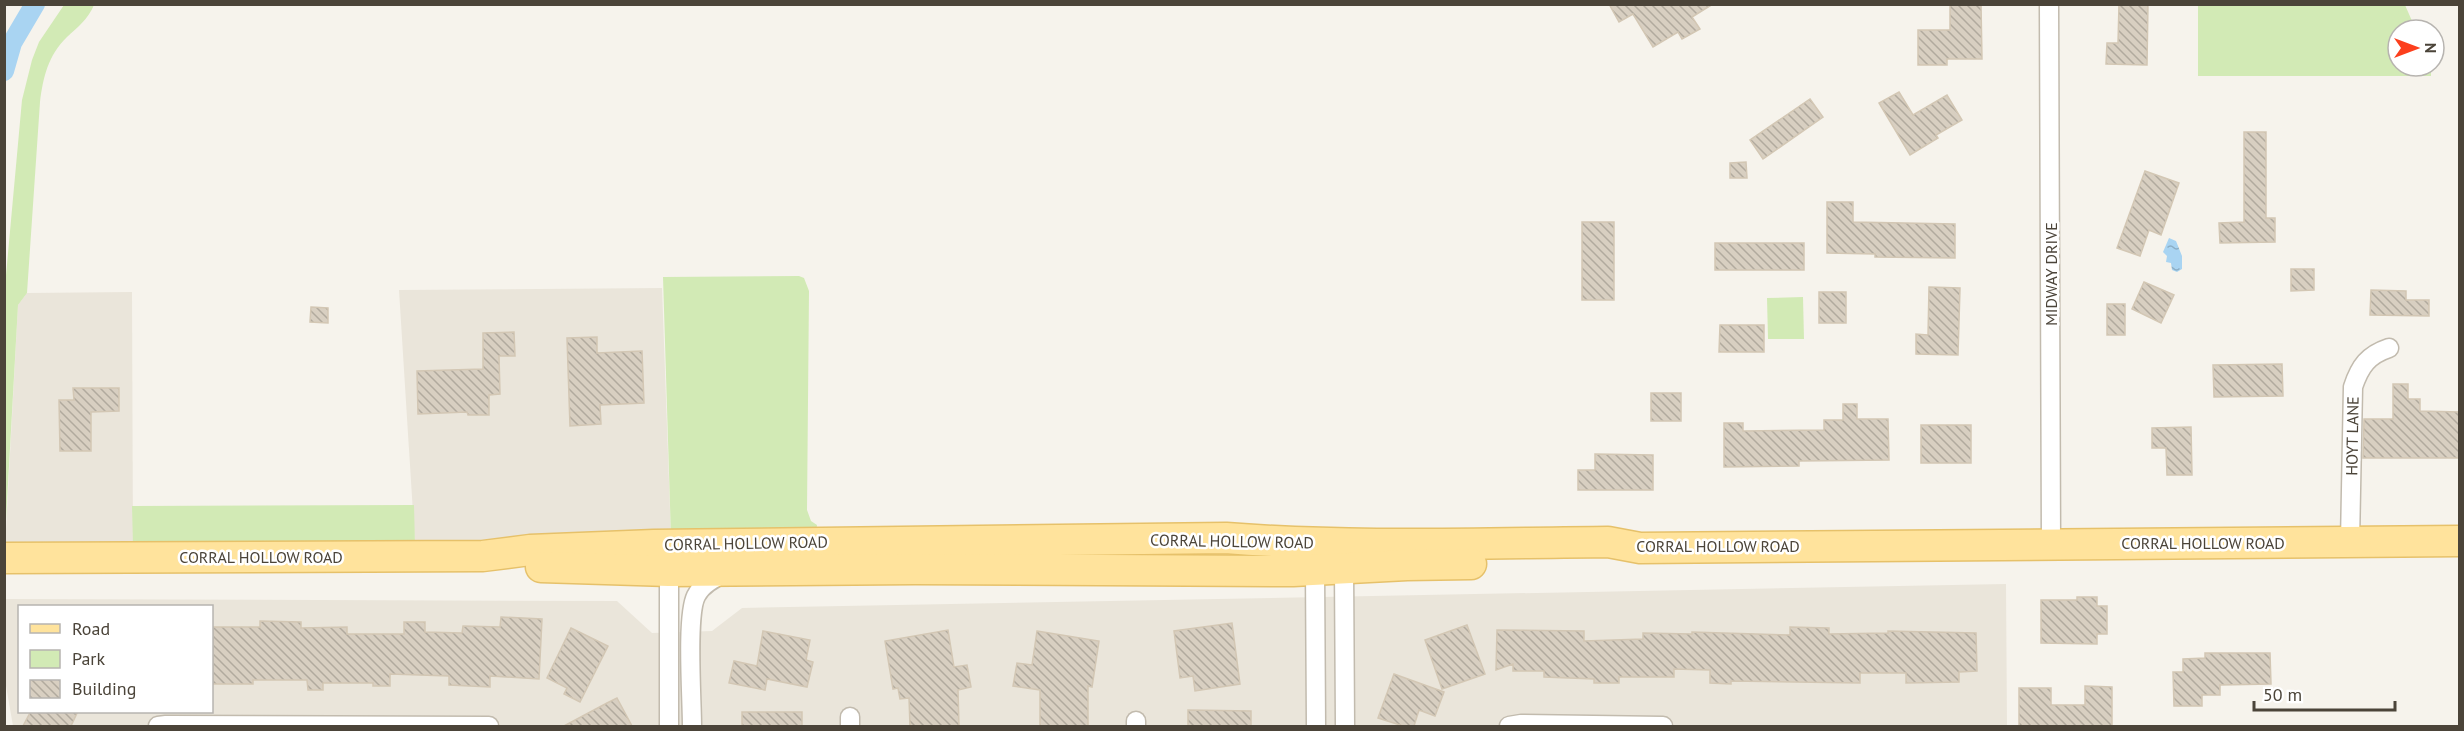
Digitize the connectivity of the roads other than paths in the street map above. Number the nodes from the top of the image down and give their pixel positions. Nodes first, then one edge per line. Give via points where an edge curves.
1 (2049, 4) edge
2 (2389, 348) dead end
3 (937, 541) junction
4 (2460, 541) edge
5 (2350, 542) junction
6 (2051, 544) junction
7 (483, 556) junction
8 (4, 558) edge
9 (1330, 561) junction
10 (734, 570) junction
11 (669, 571) junction
12 (159, 726) edge
13 (489, 726) edge
14 (669, 726) edge
15 (692, 726) edge
16 (1316, 726) edge
17 (1345, 726) edge
18 (1509, 726) edge
19 (1663, 726) edge

1 - 6 street, MIDWAY DRIVE
2 - 5 street, HOYT LANE via 2370,356 2359,369 2353,387
3 - 7 main road, CORRAL HOLLOW ROAD via 654,544
3 - 9 main road, CORRAL HOLLOW ROAD via 1226,538
3 - 11 street via 888,551 696,554 678,560
4 - 5 main road, CORRAL HOLLOW ROAD
5 - 6 main road, CORRAL HOLLOW ROAD
6 - 9 main road, CORRAL HOLLOW ROAD via 1640,548 1608,558 1565,563 1407,565
7 - 8 main road, CORRAL HOLLOW ROAD
7 - 11 main road via 543,567
9 - 10 main road
9 - 16 street
9 - 17 street
10 - 11 main road
10 - 15 street via 714,578 696,597 691,618
11 - 14 street
12 - 13 street
18 - 19 street

